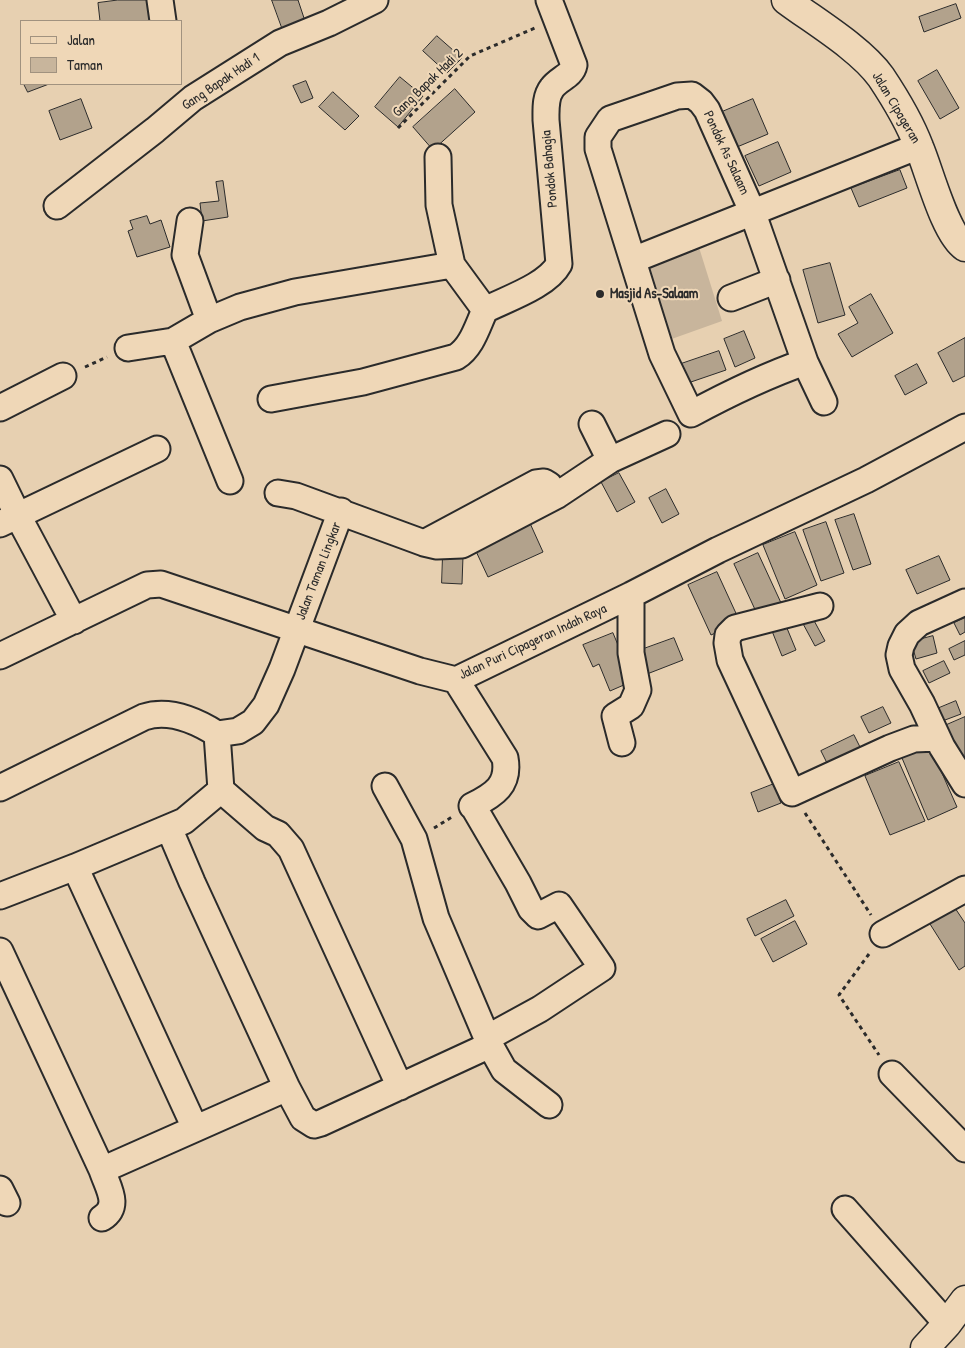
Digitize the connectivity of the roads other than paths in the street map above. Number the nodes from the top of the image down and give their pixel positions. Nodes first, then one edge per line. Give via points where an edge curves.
1 (375, 0) edge
2 (786, 0) edge
3 (552, 9) edge
4 (186, 88) edge
5 (919, 146) junction
6 (438, 157) dead end
7 (57, 206) dead end
8 (752, 212) junction
9 (190, 221) dead end
10 (965, 247) edge
11 (633, 260) junction
12 (452, 266) junction
13 (777, 280) junction
14 (731, 298) dead end
15 (485, 310) junction
16 (208, 320) junction
17 (173, 341) junction
18 (128, 348) road end
19 (805, 362) junction
20 (63, 376) road end
21 (271, 399) dead end
22 (824, 402) dead end
23 (0, 408) edge
24 (592, 424) dead end
25 (965, 428) edge
26 (668, 434) dead end
27 (157, 449) dead end
28 (610, 460) junction
29 (0, 479) edge
30 (230, 481) dead end
31 (278, 493) dead end
32 (342, 511) junction
33 (9, 520) edge
34 (631, 595) junction
35 (965, 602) edge
36 (820, 606) dead end
37 (74, 621) junction
38 (298, 629) junction
39 (0, 656) edge
40 (456, 680) junction
41 (217, 734) junction
42 (937, 738) junction
43 (622, 743) dead end
44 (965, 784) edge
45 (385, 786) dead end
46 (0, 788) edge
47 (221, 790) junction
48 (170, 828) junction
49 (75, 868) junction
50 (965, 889) edge
51 (0, 896) edge
52 (883, 934) road end
53 (0, 951) edge
54 (488, 1041) junction
55 (892, 1074) road end
56 (400, 1087) junction
57 (287, 1088) junction
58 (549, 1105) dead end
59 (195, 1128) junction
60 (965, 1149) edge
61 (102, 1170) junction
62 (845, 1210) dead end
63 (102, 1218) dead end
64 (965, 1300) edge
65 (947, 1324) junction
66 (925, 1348) edge

1 - 4 street, Gang Bapak Hadi 1
2 - 5 street, Jalan Cipageran via 840,39 880,76
3 - 15 street, Pondok Bahagia via 574,65 552,88 546,102 559,264 538,284
4 - 7 street, Gang Bapak Hadi 1 via 155,130
5 - 8 street, Pondok As Salaam
5 - 10 street, Jalan Cipageran via 946,218 960,244
6 - 12 street via 439,205
8 - 11 street, Pondok As Salaam
8 - 11 street, Pondok As Salaam via 707,110 692,95 677,96 610,119 598,138 598,149
8 - 13 street, Pondok As Salaam
9 - 16 street via 185,255
11 - 19 street, Pondok As Salaam via 662,354 690,414 756,381
12 - 15 street
12 - 16 street via 295,292 240,307
13 - 14 street
13 - 19 street, Pondok As Salaam
15 - 21 street via 470,344 456,357 363,382
16 - 17 street
17 - 18 street
17 - 30 street
19 - 22 street, Pondok As Salaam
20 - 23 street
24 - 28 street
25 - 34 street, Jalan Puri Cipageran Indah Raya
26 - 28 street, Jalan Taman Lingkar
27 - 33 street
28 - 32 street, Jalan Taman Lingkar via 556,496 462,545 424,543
29 - 33 street
31 - 32 street
32 - 38 street, Jalan Taman Lingkar
33 - 37 street
34 - 40 street, Jalan Puri Cipageran Indah Raya
34 - 43 street via 630,653 638,690 631,706 615,716
35 - 42 street via 919,623 907,634 899,655 902,669
36 - 42 street via 735,628 728,635 730,660 792,793 890,748 914,740
37 - 38 street, Jalan Puri Cipageran Indah Raya via 147,585 161,584
37 - 39 street, Jalan Puri Cipageran Indah Raya
38 - 40 street, Jalan Puri Cipageran Indah Raya
38 - 41 street, Jalan Taman Lingkar via 266,704 253,722 238,731
40 - 54 street via 505,758 507,769 505,779 496,792 473,806 531,909 538,916 559,905 602,968
41 - 46 street via 200,723 167,713 154,714
41 - 47 street
42 - 44 street
45 - 54 street via 414,839 436,918
47 - 48 street via 184,821
47 - 56 street via 265,828 278,834 291,849
48 - 49 street
48 - 57 street
49 - 51 street
49 - 59 street
50 - 52 street
53 - 61 street
54 - 56 street
54 - 58 street via 504,1070
55 - 60 street
56 - 57 street via 314,1125 303,1118
57 - 59 street
59 - 61 street
61 - 63 street via 113,1204 112,1210
62 - 65 street
64 - 65 street
65 - 66 street

